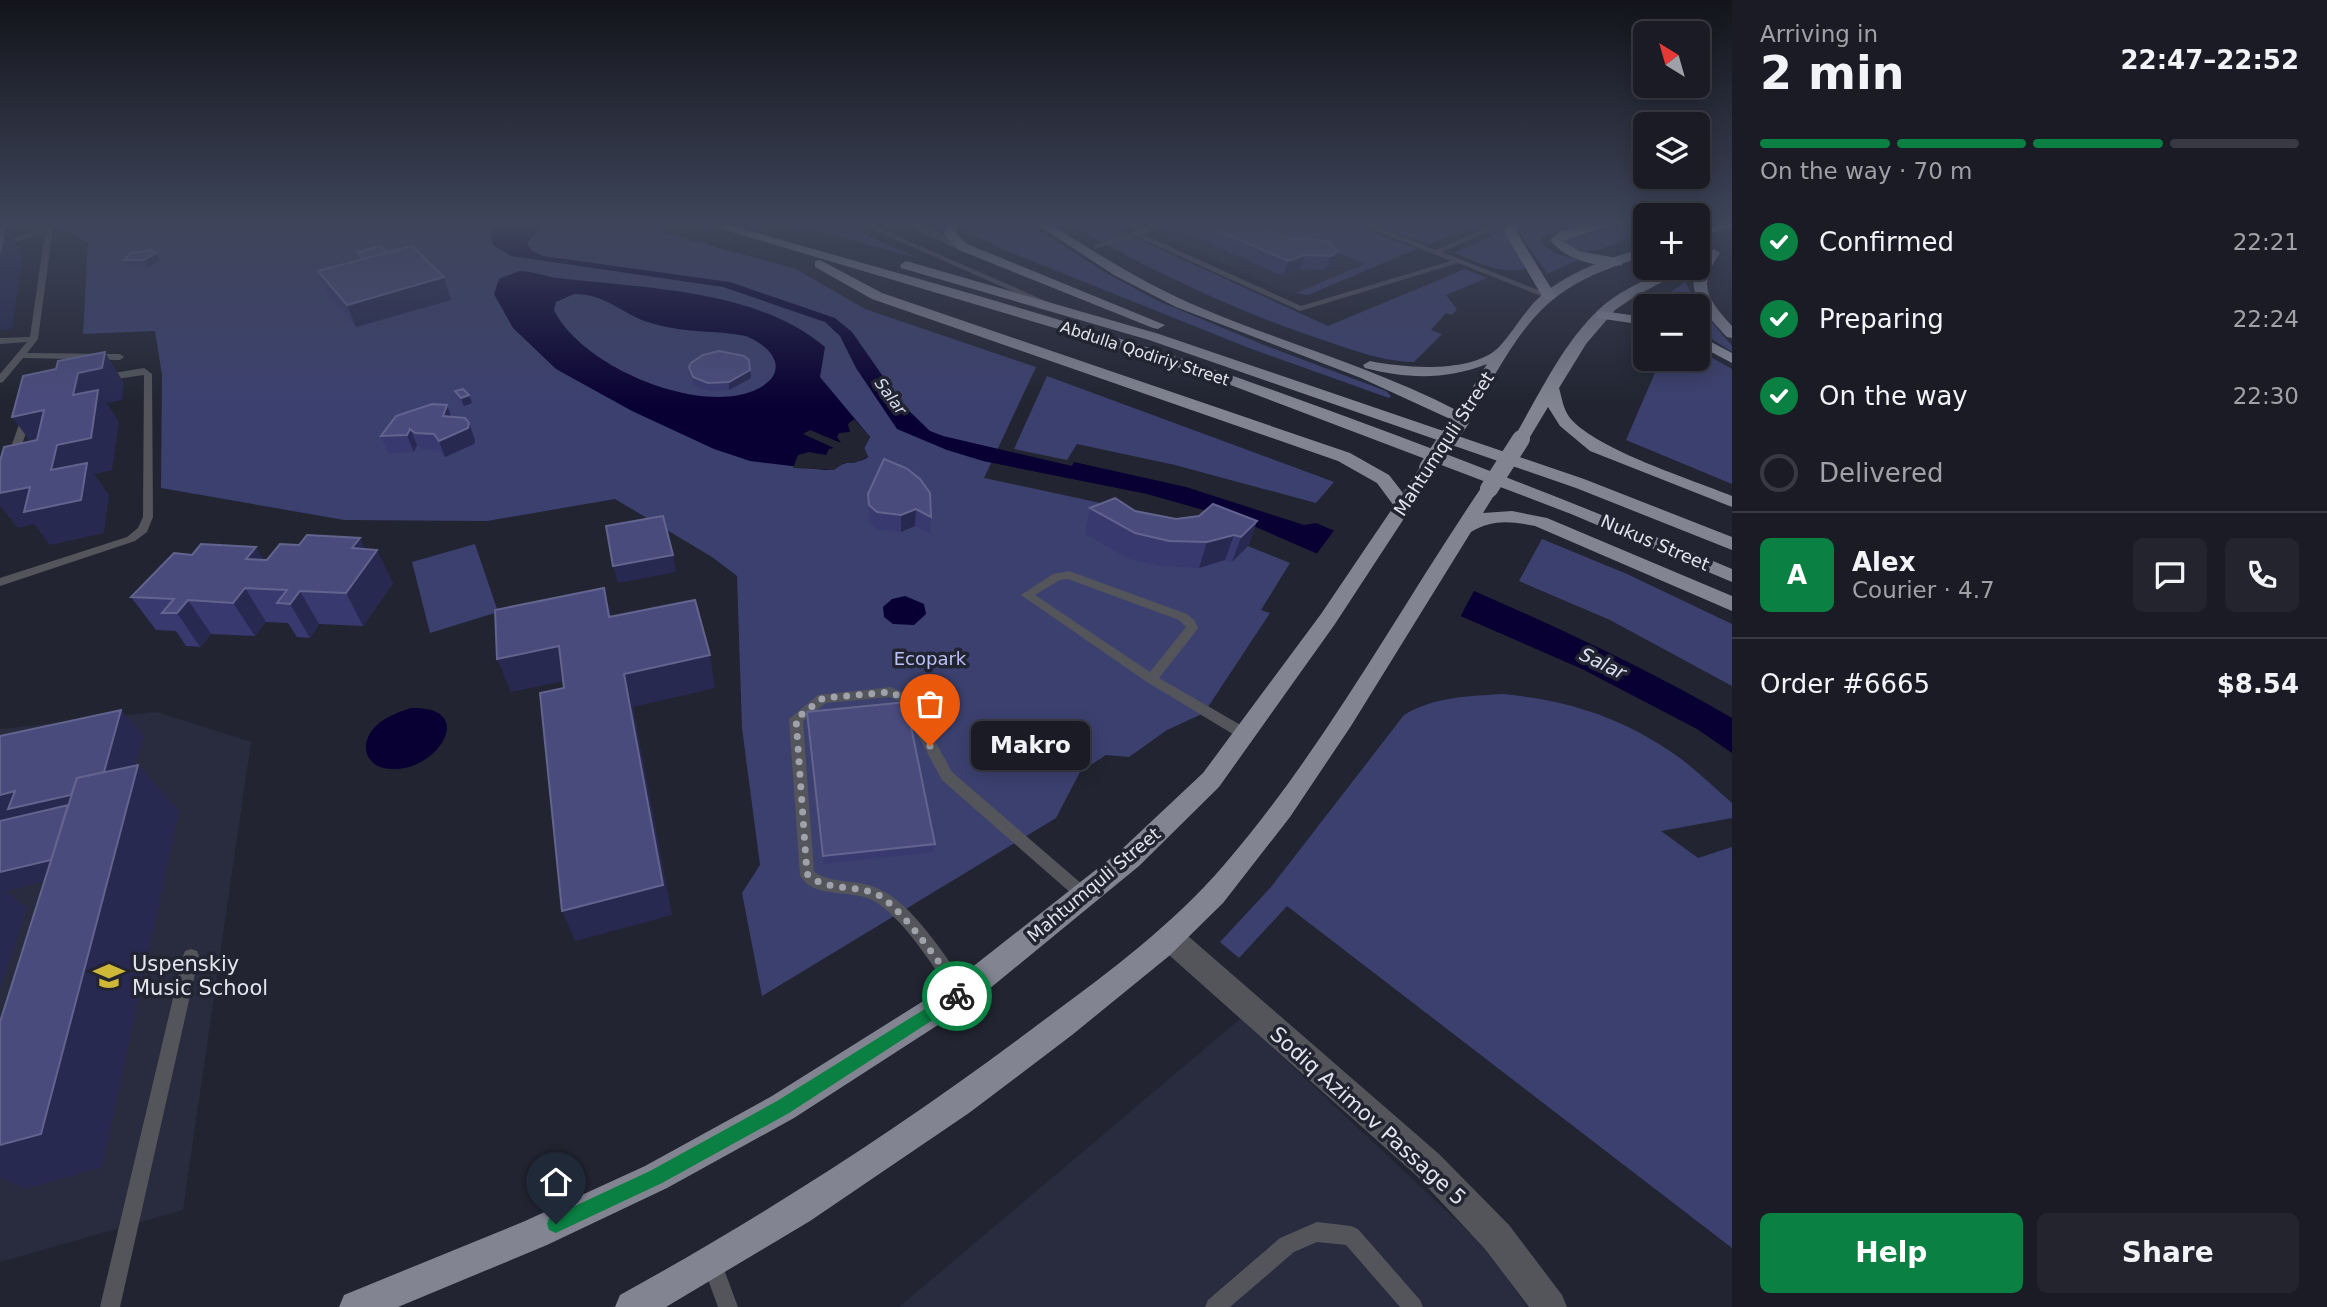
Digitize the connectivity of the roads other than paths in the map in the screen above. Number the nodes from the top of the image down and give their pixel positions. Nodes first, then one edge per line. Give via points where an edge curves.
1 (42, 283) edge
2 (854, 283) edge
3 (912, 283) edge
4 (968, 283) edge
5 (1000, 283) edge
6 (1053, 283) edge
7 (1135, 283) edge
8 (1157, 283) edge
9 (1245, 283) edge
10 (1386, 283) edge
11 (1515, 283) edge
12 (1541, 283) edge
13 (1573, 283) edge
14 (1653, 283) edge
15 (1698, 283) edge
16 (1549, 296) junction
17 (1063, 310) junction
18 (1602, 315) junction
19 (1633, 319) edge
20 (1732, 334) edge
21 (34, 339) junction
22 (0, 341) edge
23 (1710, 347) edge
24 (1506, 350) junction
25 (23, 355) junction
26 (120, 357) dead end
27 (1732, 359) edge
28 (0, 380) edge
29 (87, 381) edge
30 (1552, 389) junction
31 (33, 400) edge
32 (1461, 419) junction
33 (5, 468) edge
34 (9, 480) edge
35 (1589, 487) junction
36 (1732, 502) edge
37 (1403, 506) junction
38 (1577, 510) joint
39 (1465, 528) junction
40 (1732, 544) edge
41 (1732, 576) edge
42 (0, 582) edge
43 (1732, 604) edge
44 (1151, 679) junction
45 (1246, 735) junction
46 (1085, 897) junction
47 (1171, 938) junction
48 (191, 956) dead end
49 (962, 993) junction
50 (712, 1262) junction
51 (110, 1307) edge
52 (356, 1307) edge
53 (632, 1307) edge
54 (728, 1307) edge
55 (1215, 1307) edge
56 (1413, 1307) edge
57 (1550, 1307) edge

1 - 21 lane
2 - 37 main road via 877,296 1344,457 1383,479
3 - 38 main road, Abdulla Qodiriy Street via 1259,390
4 - 17 main road, Abdulla Qodiriy Street
5 - 17 lane
6 - 35 main road
7 - 32 main road via 1251,333 1404,389
8 - 24 main road via 1381,368 1441,373 1464,369
9 - 10 lane via 1300,309
11 - 16 lane
12 - 16 highway
13 - 16 main road, Mahtumquli Street
14 - 18 main road
15 - 20 main road via 1710,309
16 - 24 main road, Mahtumquli Street
17 - 35 main road, Abdulla Qodiriy Street via 1249,368
18 - 19 highway
18 - 30 main road
21 - 22 lane
21 - 25 lane
23 - 27 highway
24 - 32 main road, Mahtumquli Street
25 - 26 lane
25 - 28 lane
29 - 42 lane via 136,371 148,374 148,517 131,539
30 - 36 main road via 1561,418 1596,447
30 - 39 main road, bridge
31 - 33 lane
32 - 37 main road, Mahtumquli Street, bridge
33 - 34 lane
35 - 40 main road, Nukus Street
37 - 45 main road, Mahtumquli Street
38 - 41 main road, Nukus Street
39 - 43 main road via 1493,517 1529,519
39 - 47 main road via 1263,838
44 - 44 lane via 1117,656 1027,595 1069,575 1183,617 1192,628
44 - 45 lane
45 - 46 main road, Mahtumquli Street via 1172,820
46 - 49 main road, Mahtumquli Street
46 - 49 lane via 947,776 905,699 891,692 823,698 807,708 796,719 807,874 817,882 877,894 900,912
47 - 50 main road via 937,1118
47 - 57 street, Sodiq Azimov Passage 5 via 1428,1165 1497,1237
48 - 51 lane
49 - 52 main road, Mahtumquli Street via 821,1084 656,1177
50 - 53 main road
50 - 54 lane
55 - 56 lane via 1287,1245 1317,1232 1351,1236

